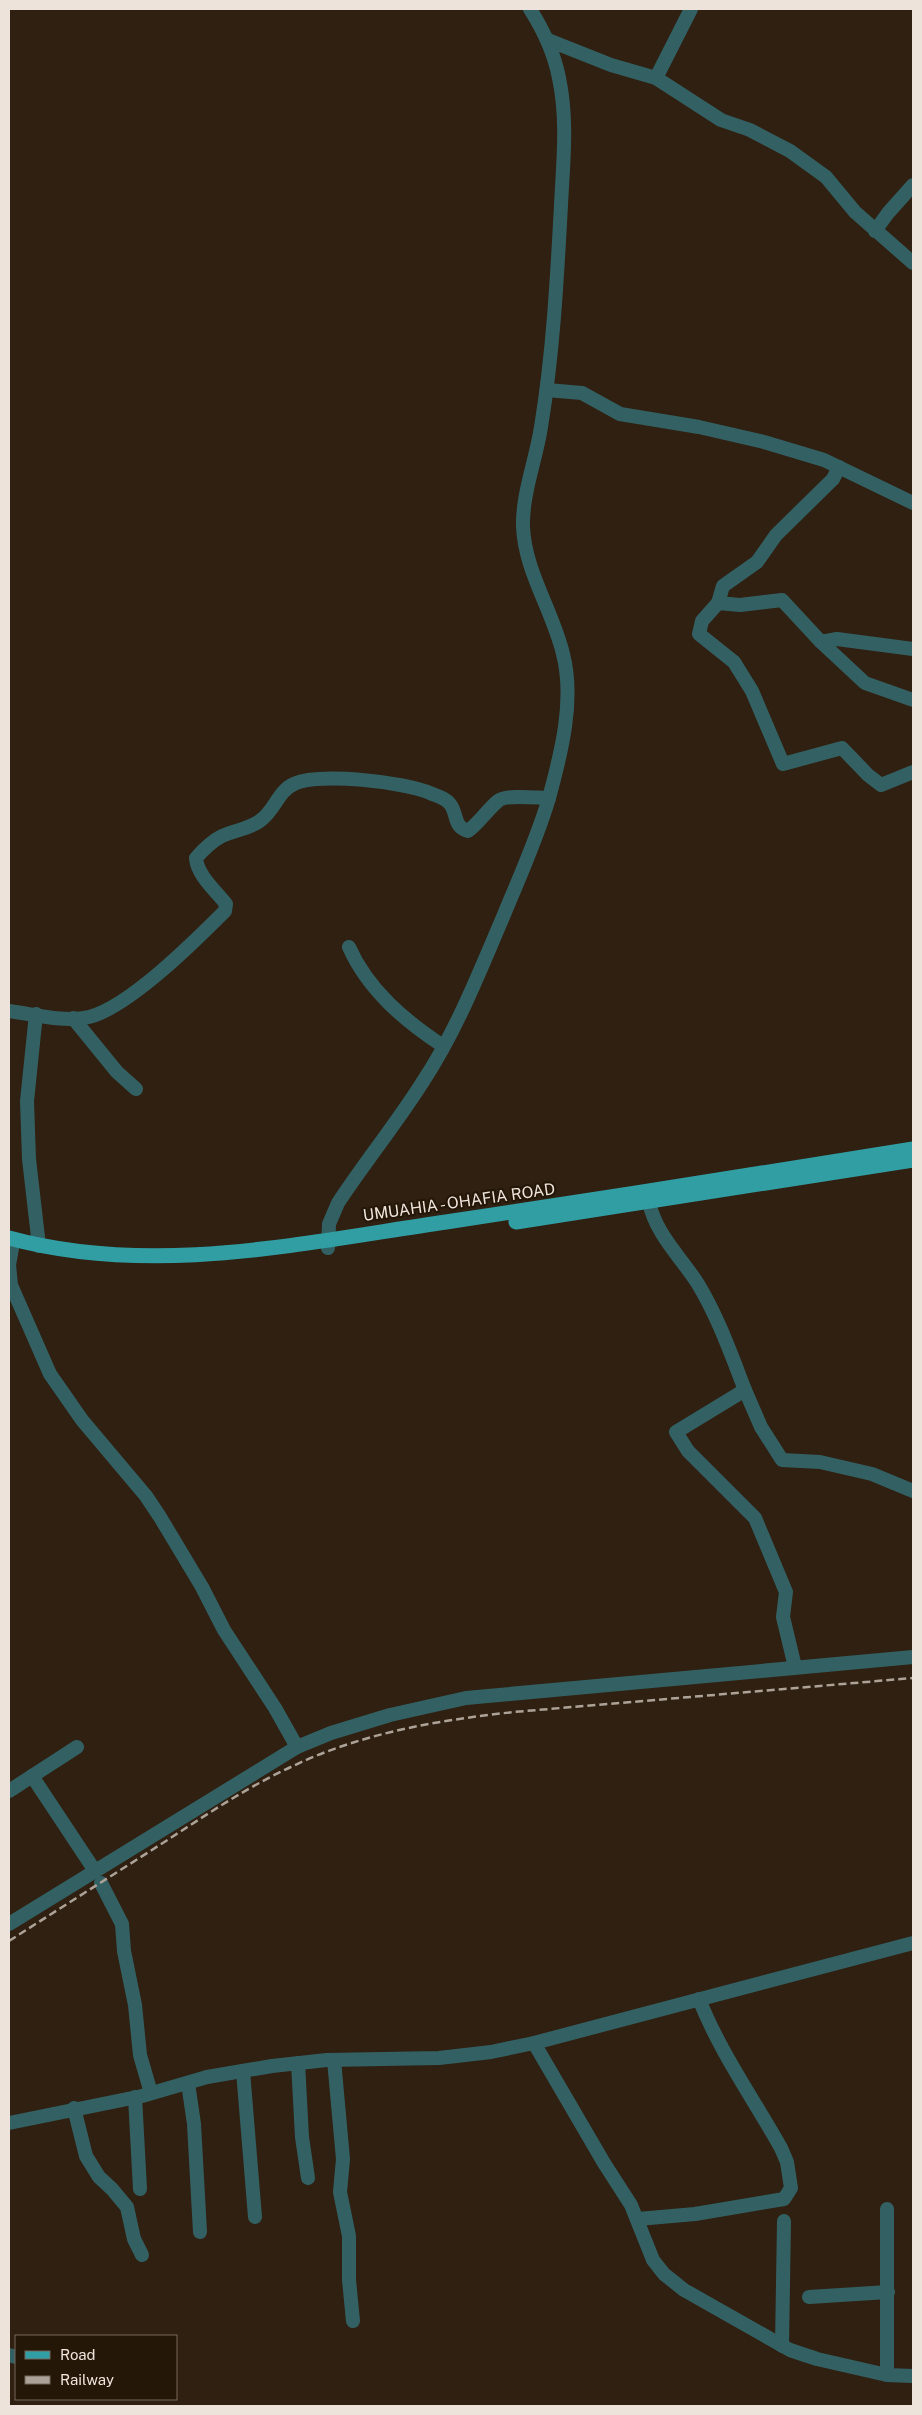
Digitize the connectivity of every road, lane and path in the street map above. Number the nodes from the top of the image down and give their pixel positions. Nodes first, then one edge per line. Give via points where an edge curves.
1 (530, 9) edge
2 (692, 9) edge
3 (548, 40) junction
4 (656, 78) junction
5 (913, 185) edge
6 (875, 231) junction
7 (913, 263) edge
8 (547, 390) junction
9 (839, 467) junction
10 (913, 503) edge
11 (718, 603) junction
12 (821, 642) junction
13 (913, 649) edge
14 (913, 700) edge
15 (913, 772) edge
16 (549, 798) junction
17 (349, 947) dead end
18 (9, 1011) edge
19 (36, 1014) junction
20 (73, 1018) junction
21 (443, 1046) junction
22 (136, 1089) dead end
23 (913, 1149) edge
24 (913, 1160) edge
25 (650, 1202) junction
26 (10, 1244) edge
27 (328, 1244) junction
28 (39, 1246) junction
29 (745, 1390) junction
30 (913, 1490) edge
31 (913, 1657) edge
32 (795, 1667) junction
33 (77, 1747) dead end
34 (297, 1747) junction
35 (32, 1776) junction
36 (9, 1791) edge
37 (98, 1877) junction
38 (9, 1924) edge
39 (913, 1942) edge
40 (699, 1999) junction
41 (534, 2043) junction
42 (334, 2060) junction
43 (298, 2063) junction
44 (243, 2071) junction
45 (188, 2082) junction
46 (151, 2093) junction
47 (135, 2097) junction
48 (74, 2108) junction
49 (9, 2123) edge
50 (308, 2178) dead end
51 (140, 2189) dead end
52 (887, 2209) dead end
53 (255, 2217) dead end
54 (638, 2218) junction
55 (784, 2221) dead end
56 (200, 2232) dead end
57 (142, 2255) dead end
58 (888, 2292) junction
59 (809, 2297) dead end
60 (353, 2321) dead end
61 (782, 2346) junction
62 (887, 2375) junction
63 (913, 2376) edge

1 - 3 street
2 - 4 street
3 - 4 street
3 - 8 street via 560,80 564,160
4 - 6 street via 721,120 772,141 811,165
5 - 6 street
6 - 7 street
8 - 9 street via 582,393 620,414 764,442
8 - 16 street via 523,527 533,573 563,654 567,681 566,718
9 - 10 street
9 - 11 street via 833,479 776,535 757,562 723,586
11 - 12 street via 740,605 782,600
11 - 15 street via 702,621 699,634 734,662 752,691 783,764 842,748 881,785
12 - 13 street via 837,639
12 - 14 street via 865,683
16 - 20 street via 499,800 468,831 456,823 452,805 427,792 389,784 321,778 294,783 282,792 262,820 220,837 196,858 203,875 226,904 225,911 178,957 118,1004 89,1017
16 - 21 street via 477,977
17 - 21 street via 366,975 399,1014
18 - 19 street
19 - 20 street
19 - 28 street via 27,1102 29,1159
20 - 22 street via 117,1072
21 - 27 street via 423,1082 338,1203 329,1224
23 - 27 main road, UMUAHIA - OHAFIA ROAD
24 - 25 main road, UMUAHIA - OHAFIA ROAD
25 - 27 main road, UMUAHIA - OHAFIA ROAD
25 - 29 street via 653,1220 698,1284 726,1340
26 - 27 main road, UMUAHIA - OHAFIA ROAD via 96,1262 181,1266
26 - 28 main road, UMUAHIA - OHAFIA ROAD
26 - 34 street via 12,1285 50,1374 82,1420 146,1496
27 - 28 main road, UMUAHIA - OHAFIA ROAD via 174,1257 105,1254
29 - 30 street via 761,1427 782,1460 820,1462 872,1474
29 - 32 street via 676,1432 688,1451 755,1518 786,1592 783,1617
31 - 32 street
32 - 34 street via 466,1698 390,1715
33 - 35 street
34 - 37 street
35 - 36 street
35 - 37 street
37 - 38 street
37 - 46 street via 122,1924 140,2055
39 - 40 street
40 - 41 street
40 - 54 street via 708,2023 781,2148 791,2188 784,2199 695,2214
41 - 42 street via 439,2058
41 - 54 street
42 - 43 street
42 - 60 street via 342,2159 340,2192 349,2236
43 - 44 street
43 - 50 street
44 - 45 street
44 - 53 street
45 - 46 street
45 - 56 street via 194,2124
46 - 47 street
47 - 48 street
47 - 51 street
48 - 49 street
48 - 57 street via 86,2156 99,2177 127,2208 134,2239
52 - 58 street
54 - 61 street via 653,2260 664,2274 684,2290
55 - 61 street
58 - 59 street
58 - 62 street
61 - 62 street via 817,2359
62 - 63 street

